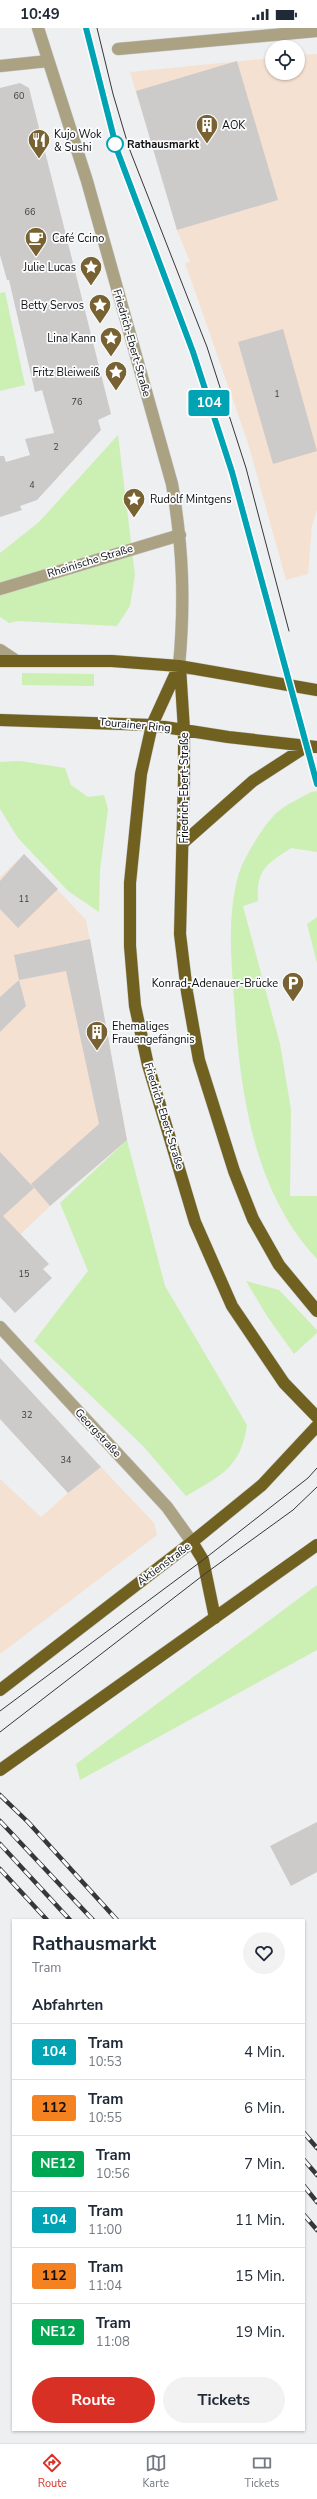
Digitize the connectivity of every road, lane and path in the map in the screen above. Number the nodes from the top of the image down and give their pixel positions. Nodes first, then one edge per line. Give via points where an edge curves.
1 (38, 28) edge
2 (276, 30) edge
3 (300, 30) edge
4 (317, 31) edge
5 (118, 48) dead end
6 (48, 61) junction
7 (0, 66) edge
8 (180, 534) junction
9 (0, 589) edge
10 (0, 650) edge
11 (15, 660) junction
12 (0, 662) edge
13 (179, 666) junction
14 (317, 690) edge
15 (0, 720) edge
16 (152, 725) junction
17 (184, 730) junction
18 (312, 747) edge
19 (184, 842) junction
20 (317, 1311) edge
21 (0, 1327) edge
22 (317, 1417) edge
23 (317, 1426) edge
24 (192, 1542) junction
25 (317, 1545) edge
26 (215, 1618) junction
27 (0, 1690) edge
28 (0, 1770) edge

1 - 6 street, Friedrich-Ebert-Straße
2 - 3 street
2 - 5 street
3 - 4 street
6 - 7 street
6 - 8 street, Friedrich-Ebert-Straße via 86,181 166,459
8 - 9 street, Rheinische Straße
8 - 13 street, Friedrich-Ebert-Straße via 184,596
10 - 11 street
11 - 12 main road
11 - 13 main road via 112,661
13 - 14 main road
13 - 16 main road, Friedrich-Ebert-Straße
13 - 17 main road, Friedrich-Ebert-Straße
15 - 16 main road, Tourainer Ring
16 - 17 main road, Tourainer Ring
16 - 22 main road, Friedrich-Ebert-Straße via 141,774 130,883 130,946 135,1006 148,1066 195,1222 232,1306 284,1382
17 - 18 main road, Tourainer Ring
17 - 19 main road, Friedrich-Ebert-Straße
18 - 19 main road via 253,781
19 - 20 main road, Friedrich-Ebert-Straße via 180,934 198,1060 234,1171 253,1219 279,1265
21 - 24 street, Georgstraße via 167,1507
23 - 24 main road, Aktienstraße via 262,1485
24 - 26 main road via 203,1560
24 - 27 main road, Aktienstraße
25 - 26 main road
26 - 28 main road

